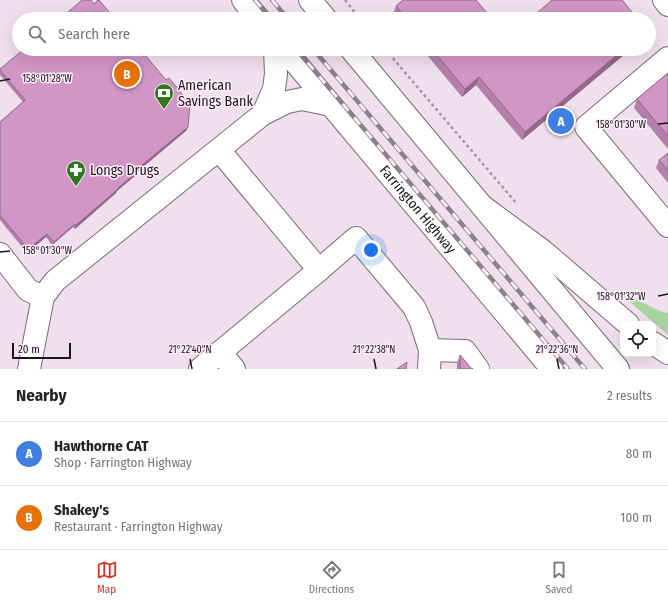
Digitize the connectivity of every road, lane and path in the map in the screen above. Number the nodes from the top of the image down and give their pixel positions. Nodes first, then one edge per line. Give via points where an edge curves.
1 (243, 0) edge
2 (310, 0) edge
3 (345, 0) edge
4 (664, 0) edge
5 (668, 5) edge
6 (253, 12) edge
7 (320, 12) edge
8 (354, 12) edge
9 (275, 56) edge
10 (290, 56) edge
11 (357, 56) edge
12 (391, 56) edge
13 (668, 58) edge
14 (331, 105) junction
15 (263, 114) junction
16 (219, 150) junction
17 (482, 206) junction
18 (522, 209) dead end
19 (668, 226) edge
20 (0, 254) edge
21 (319, 270) junction
22 (43, 297) junction
23 (506, 314) junction
24 (625, 321) edge
25 (656, 345) edge
26 (668, 353) edge
27 (430, 359) edge
28 (209, 364) edge
29 (29, 369) edge
30 (234, 369) edge
31 (478, 369) edge
32 (538, 369) edge
33 (552, 369) edge
34 (618, 369) edge

1 - 6 main road
2 - 7 main road
3 - 8 path
4 - 5 main road
9 - 15 main road via 274,89
10 - 14 main road, Farrington Highway
11 - 17 main road
12 - 18 path
13 - 19 main road via 586,127
14 - 15 main road via 302,100 287,102
14 - 23 main road, Farrington Highway
15 - 16 main road
16 - 21 main road
16 - 22 main road via 55,281
17 - 24 main road via 543,251
17 - 34 main road
20 - 22 main road via 28,290
21 - 27 main road via 356,238 414,307 421,322
21 - 28 main road
22 - 29 main road
23 - 32 main road
23 - 33 main road, Farrington Highway
25 - 26 main road
27 - 31 main road via 465,351
28 - 30 main road

